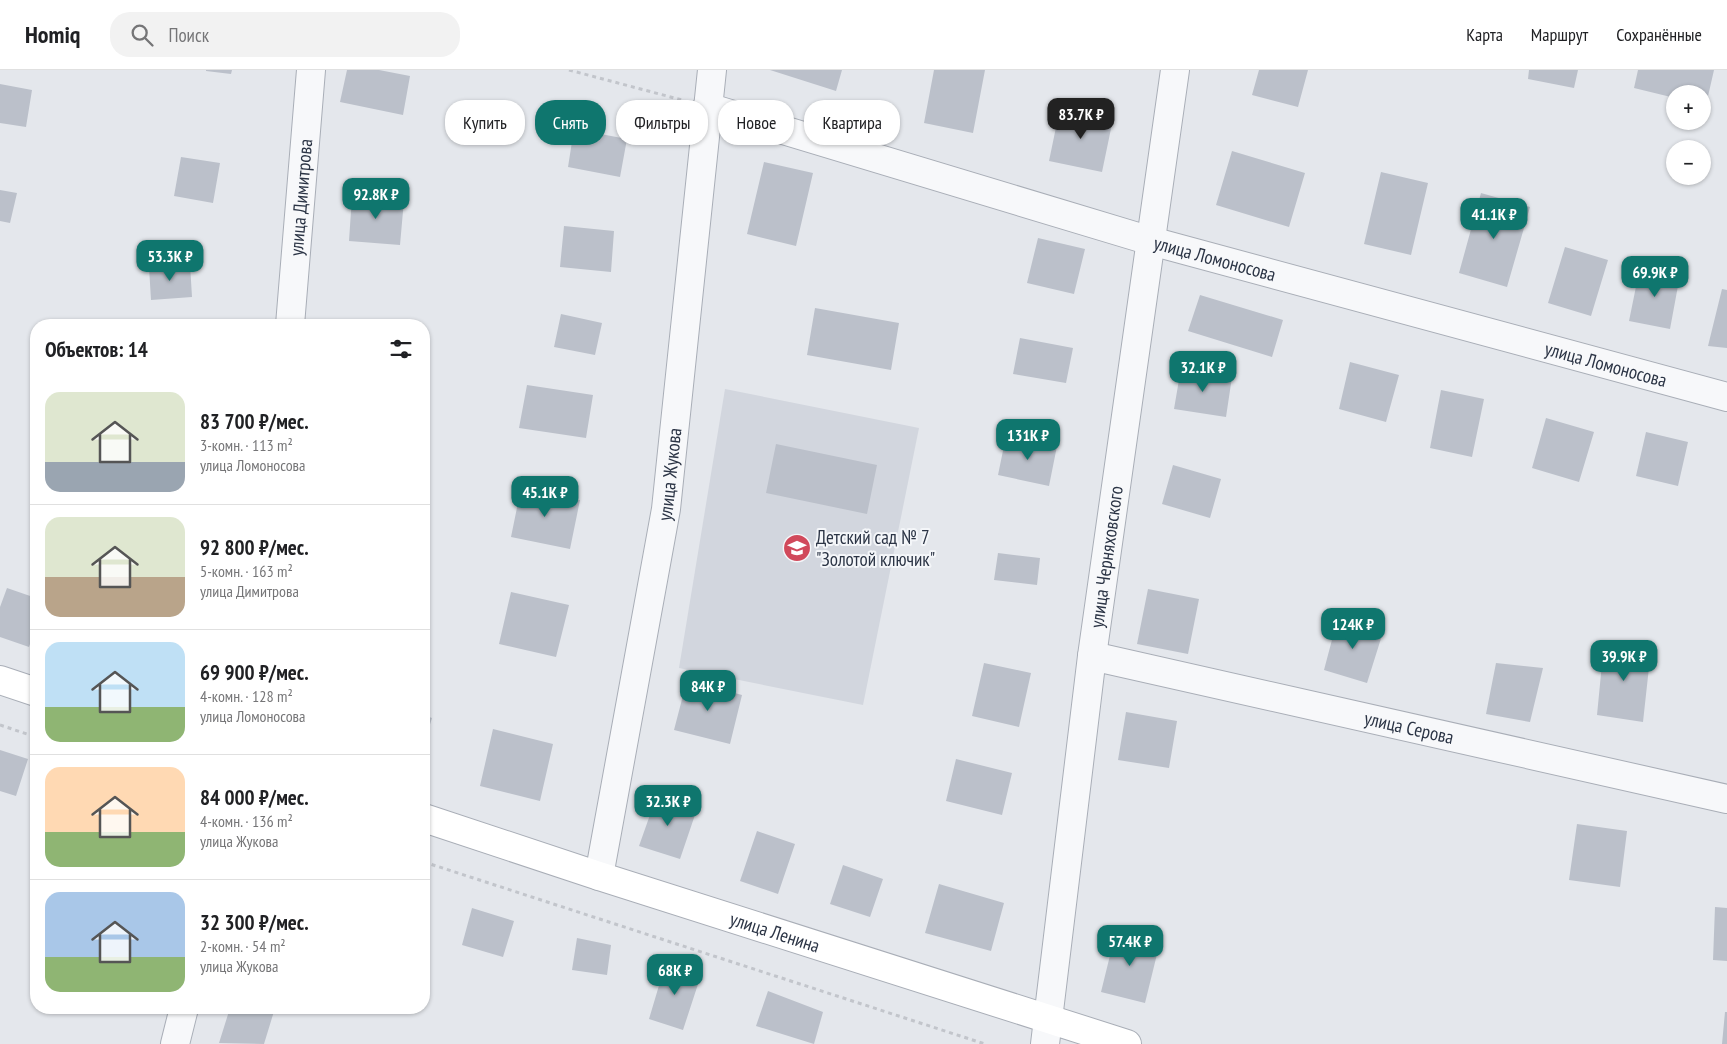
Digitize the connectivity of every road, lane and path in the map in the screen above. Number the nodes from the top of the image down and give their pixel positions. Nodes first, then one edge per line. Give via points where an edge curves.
1 (311, 70) edge
2 (569, 70) edge
3 (712, 70) edge
4 (1175, 70) edge
5 (681, 100) edge
6 (708, 100) edge
7 (708, 107) edge
8 (703, 145) edge
9 (1151, 241) junction
10 (290, 319) edge
11 (1727, 397) edge
12 (1092, 656) junction
13 (0, 680) edge
14 (30, 690) edge
15 (0, 725) edge
16 (30, 735) edge
17 (1727, 800) edge
18 (430, 820) edge
19 (430, 864) edge
20 (599, 876) junction
21 (182, 1014) edge
22 (1047, 1032) edge
23 (175, 1044) edge
24 (985, 1044) edge
25 (1127, 1044) edge

1 - 10 street, улица Димитрова
2 - 5 path
3 - 6 street, улица Жукова
4 - 9 street, улица Черняховского
7 - 9 street, улица Ломоносова
8 - 20 street, улица Жукова via 666,510
9 - 11 street, улица Ломоносова
9 - 12 street, улица Черняховского
12 - 17 street, улица Серова
12 - 22 street, улица Черняховского
13 - 14 street
15 - 16 path
18 - 20 street, улица Ленина
19 - 24 path
20 - 22 street, улица Ленина
21 - 23 street
22 - 25 street, улица Ленина

